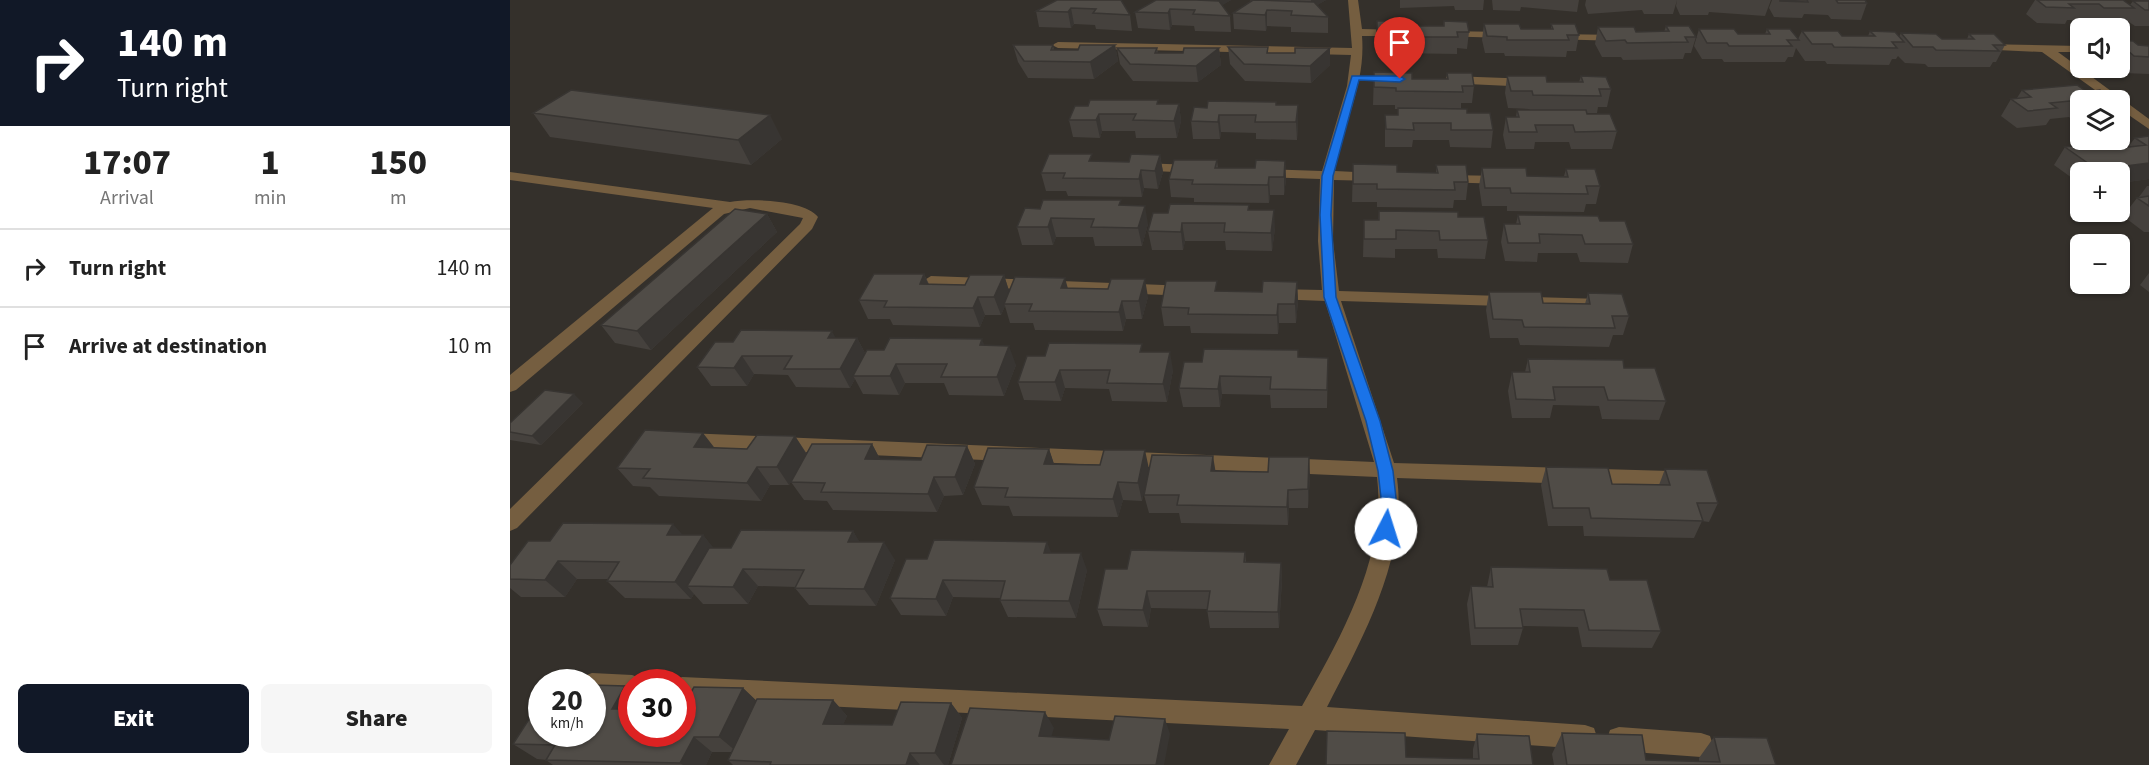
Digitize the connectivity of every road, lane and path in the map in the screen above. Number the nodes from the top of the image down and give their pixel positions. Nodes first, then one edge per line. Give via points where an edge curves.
1 (1353, 0) edge
2 (1357, 32) junction
3 (1523, 36) edge
4 (1547, 36) edge
5 (1630, 39) edge
6 (1058, 45) dead end
7 (1963, 47) edge
8 (2046, 49) junction
9 (2070, 49) edge
10 (1358, 52) junction
11 (1437, 80) edge
12 (1543, 83) edge
13 (2102, 90) edge
14 (2130, 111) edge
15 (2149, 125) edge
16 (1129, 166) edge
17 (1211, 170) edge
18 (1246, 172) edge
19 (510, 176) edge
20 (1327, 176) junction
21 (1386, 177) edge
22 (1434, 178) edge
23 (1516, 181) edge
24 (728, 206) junction
25 (931, 281) dead end
26 (1201, 292) edge
27 (1260, 294) edge
28 (1330, 297) junction
29 (1602, 304) edge
30 (510, 385) edge
31 (671, 439) edge
32 (1385, 471) junction
33 (1670, 479) edge
34 (510, 522) edge
35 (696, 689) edge
36 (1309, 718) junction
37 (1701, 745) dead end
38 (1282, 765) edge

1 - 2 street
2 - 3 street
2 - 10 street
4 - 5 street
6 - 10 street
7 - 8 street
8 - 9 street
8 - 13 street
10 - 20 street via 1361,78
11 - 12 street
14 - 15 street
16 - 17 street
18 - 20 street
19 - 24 street
20 - 21 street
20 - 28 street
22 - 23 street
24 - 30 street
24 - 34 street via 746,203 812,216
25 - 26 street
27 - 28 street
28 - 29 street
28 - 32 street via 1373,421
31 - 32 street
32 - 33 street
32 - 36 street via 1389,498 1378,563 1364,604
35 - 36 street
36 - 37 street
36 - 38 street

